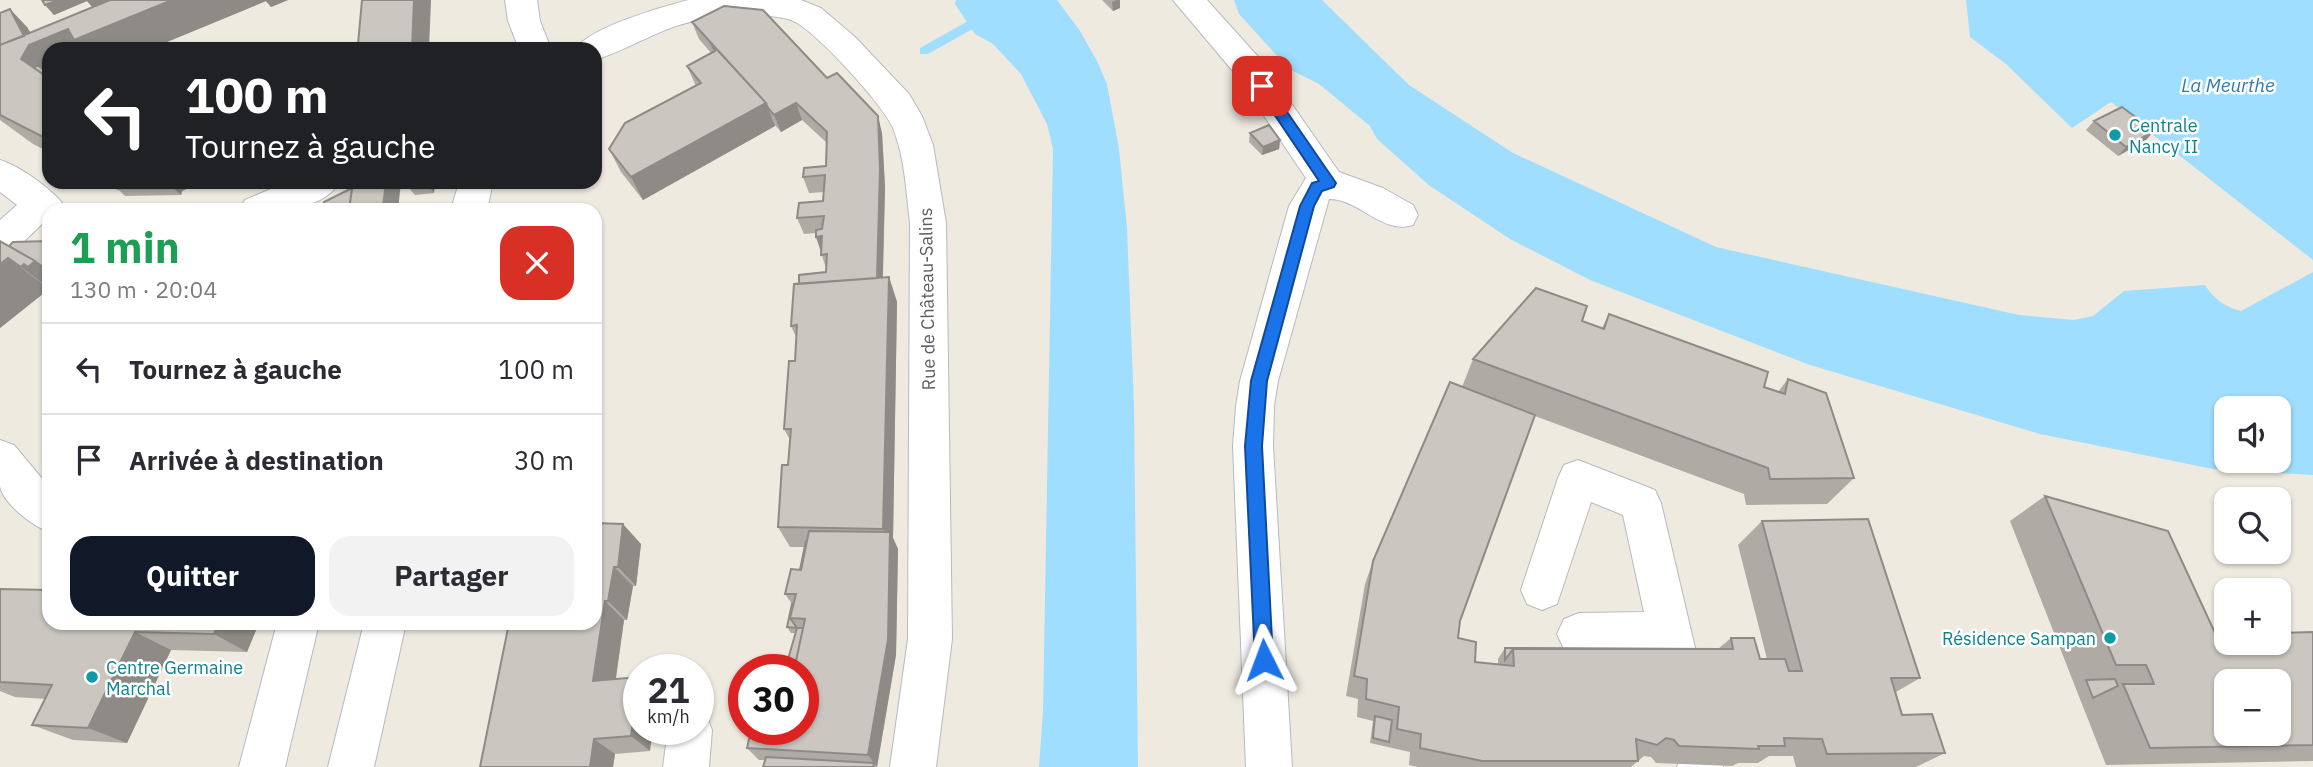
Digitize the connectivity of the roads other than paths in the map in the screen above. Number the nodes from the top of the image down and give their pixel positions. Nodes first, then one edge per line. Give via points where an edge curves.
1 (521, 0) edge
2 (1189, 0) edge
3 (649, 11) edge
4 (532, 42) edge
5 (602, 42) edge
6 (0, 173) edge
7 (316, 192) edge
8 (1318, 195) junction
9 (280, 203) edge
10 (42, 206) edge
11 (42, 210) edge
12 (1400, 215) dead end
13 (0, 242) edge
14 (0, 458) edge
15 (42, 507) edge
16 (1542, 590) dead end
17 (296, 630) edge
18 (383, 630) edge
19 (1579, 634) dead end
20 (688, 745) edge
21 (262, 767) edge
22 (351, 767) edge
23 (686, 767) edge
24 (912, 767) edge
25 (1269, 767) edge

1 - 4 street
2 - 8 street via 1249,68
3 - 5 street, Rue de Château-Salins
3 - 24 street, Rue de Château-Salins via 727,2 804,12 897,103 913,132 928,223 930,590 926,677
6 - 10 street
7 - 9 street
8 - 12 street via 1345,184
8 - 25 street via 1255,406 1253,446
11 - 13 street
14 - 15 street
16 - 19 street via 1578,478 1641,503 1674,650
17 - 21 street
18 - 22 street
20 - 23 street

